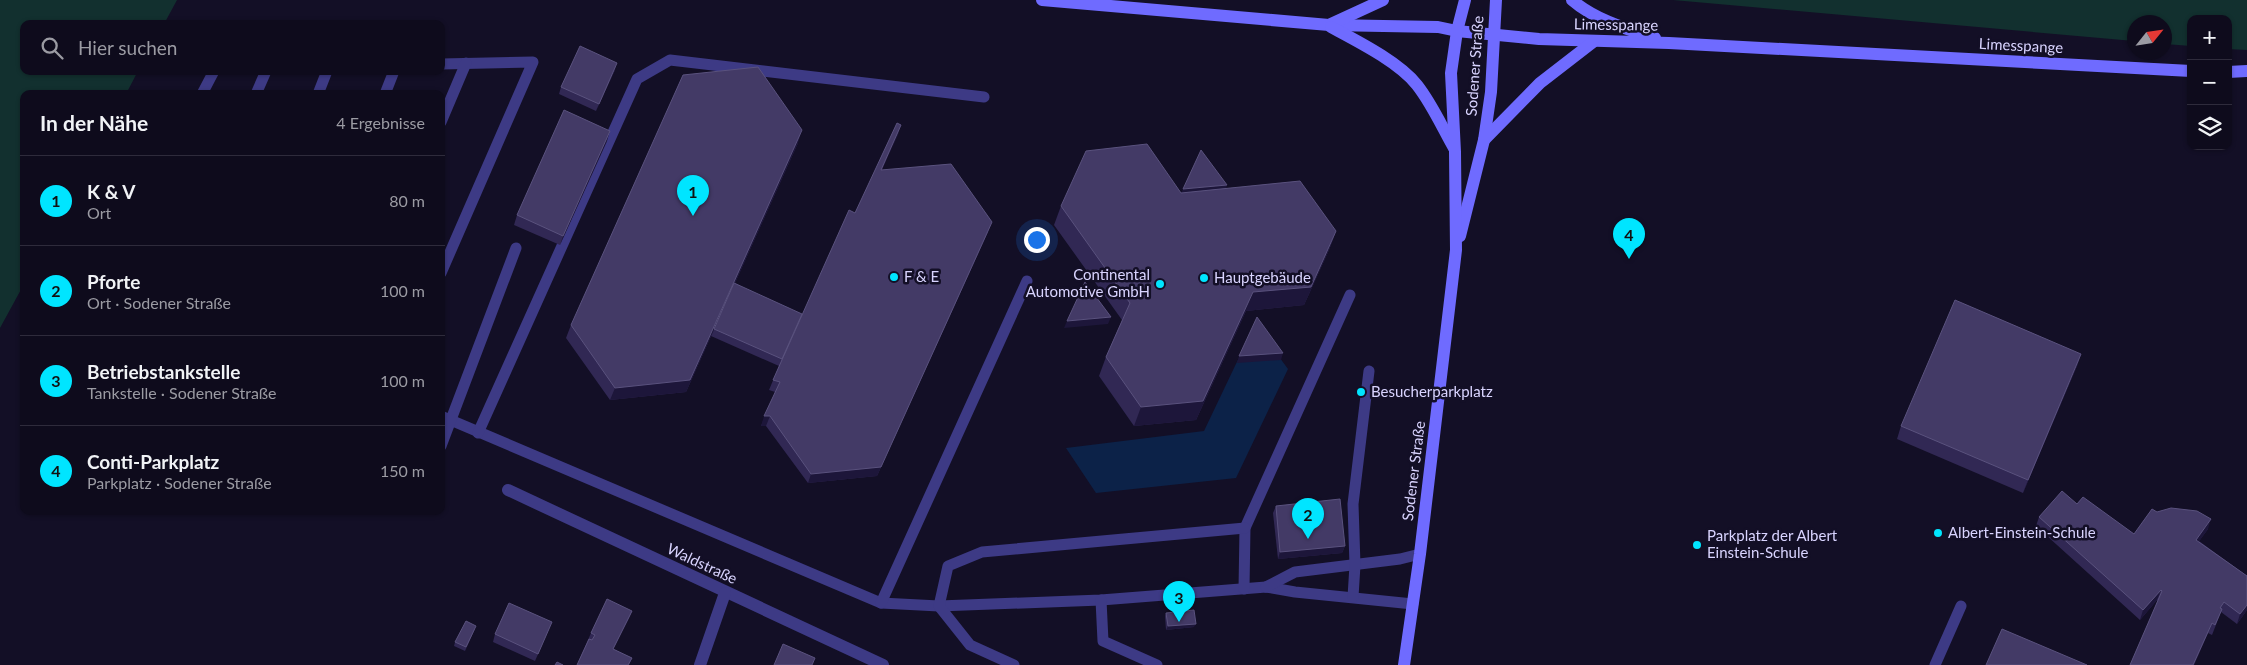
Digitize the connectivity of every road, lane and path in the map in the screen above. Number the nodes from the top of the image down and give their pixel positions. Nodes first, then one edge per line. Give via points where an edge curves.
1 (1042, 0) edge
2 (1383, 0) edge
3 (1465, 0) edge
4 (1496, 0) edge
5 (1572, 0) edge
6 (1329, 25) junction
7 (1458, 32) junction
8 (1493, 36) junction
9 (1593, 42) junction
10 (1669, 43) junction
11 (466, 63) junction
12 (445, 64) edge
13 (2187, 71) edge
14 (2247, 71) edge
15 (2232, 72) edge
16 (212, 75) edge
17 (264, 75) edge
18 (325, 75) edge
19 (392, 75) edge
20 (204, 90) edge
21 (258, 90) edge
22 (320, 90) edge
23 (387, 90) edge
24 (984, 97) dead end
25 (445, 113) edge
26 (1484, 140) junction
27 (1455, 152) junction
28 (516, 248) dead end
29 (1456, 250) junction
30 (445, 263) edge
31 (1027, 281) dead end
32 (1350, 295) dead end
33 (1369, 371) dead end
34 (446, 418) edge
35 (478, 433) junction
36 (508, 490) dead end
37 (1245, 528) junction
38 (1420, 554) junction
39 (1355, 565) junction
40 (1266, 587) junction
41 (1244, 589) junction
42 (725, 593) junction
43 (1353, 597) junction
44 (1101, 600) junction
45 (881, 603) junction
46 (1413, 604) junction
47 (940, 606) junction
48 (1961, 606) dead end
49 (700, 665) edge
50 (883, 665) edge
51 (1014, 665) edge
52 (1157, 665) edge
53 (1404, 665) edge
54 (1935, 665) edge

1 - 6 main road, Limesspange
2 - 6 main road
3 - 7 main road, Sodener Straße
4 - 8 main road, Sodener Straße
5 - 10 main road via 1619,27
6 - 7 main road, Limesspange via 1438,27
6 - 27 main road via 1383,56 1416,83
7 - 8 main road, Limesspange
7 - 27 main road, Sodener Straße via 1451,72
8 - 9 main road, Limesspange
8 - 26 main road, Sodener Straße via 1491,92
9 - 10 main road, Limesspange
9 - 26 main road via 1540,83
10 - 13 main road, Limesspange
11 - 12 lane
11 - 25 lane
11 - 30 lane via 533,62
14 - 15 main road
16 - 20 lane
17 - 21 lane
18 - 22 lane
19 - 23 lane
24 - 35 lane via 670,60 637,79
26 - 29 main road, Sodener Straße
27 - 29 main road, Sodener Straße
28 - 34 lane
29 - 38 main road, Sodener Straße
31 - 45 lane
32 - 37 lane
33 - 39 lane via 1353,504
34 - 35 lane
35 - 45 lane
36 - 42 street, Waldstraße
37 - 41 lane
37 - 47 lane via 982,552 948,566
38 - 39 lane
38 - 46 main road, Sodener Straße
39 - 40 lane via 1289,574
39 - 43 lane
40 - 41 lane
40 - 43 lane
41 - 44 lane
42 - 49 street
42 - 50 street, Waldstraße
43 - 46 lane
44 - 47 lane
44 - 52 lane via 1103,641
45 - 47 lane
46 - 53 main road, Sodener Straße
47 - 51 lane via 970,645
48 - 54 lane

